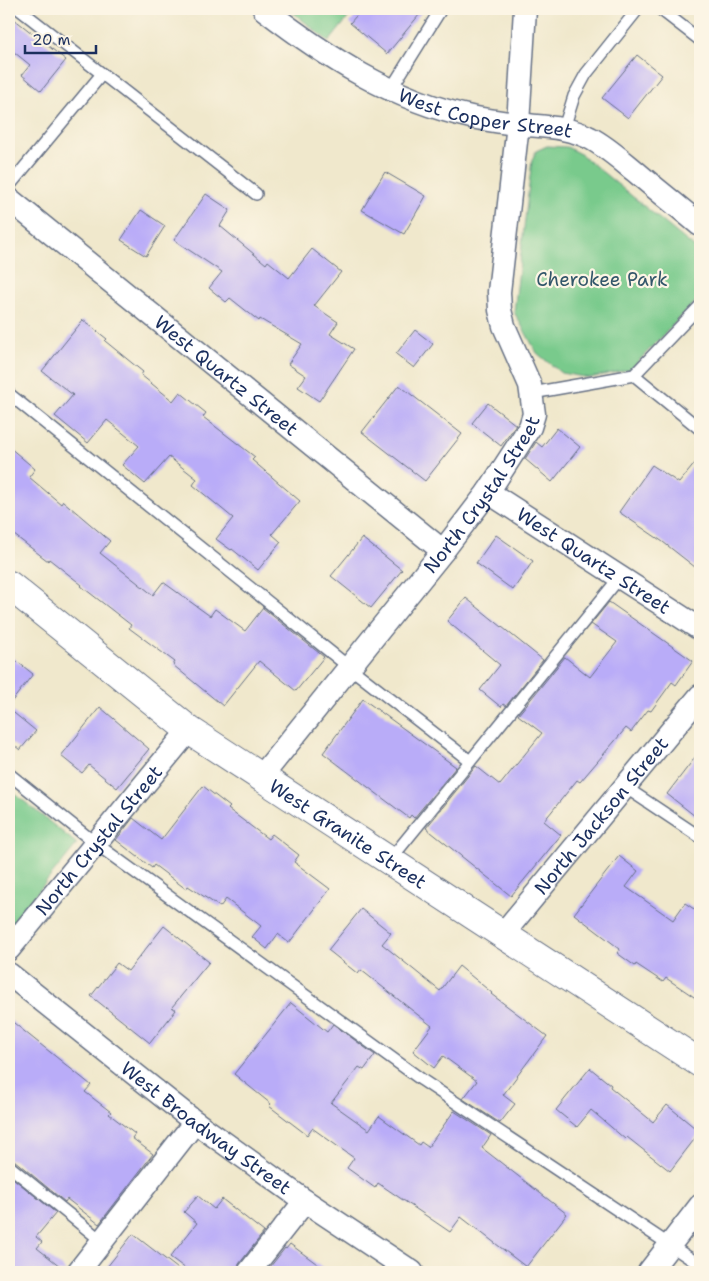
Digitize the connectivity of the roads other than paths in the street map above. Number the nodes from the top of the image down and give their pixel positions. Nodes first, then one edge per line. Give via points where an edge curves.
1 (18, 9) edge
2 (264, 9) edge
3 (441, 9) edge
4 (525, 9) edge
5 (638, 9) edge
6 (660, 9) edge
7 (700, 40) edge
8 (102, 74) junction
9 (391, 89) junction
10 (518, 124) junction
11 (564, 128) junction
12 (9, 186) edge
13 (256, 194) dead end
14 (9, 199) edge
15 (700, 225) edge
16 (700, 306) edge
17 (634, 375) junction
18 (532, 393) junction
19 (9, 394) edge
20 (700, 429) edge
21 (488, 492) junction
22 (443, 551) junction
23 (620, 577) junction
24 (9, 585) edge
25 (700, 629) edge
26 (349, 667) junction
27 (700, 696) edge
28 (189, 730) junction
29 (470, 761) junction
30 (9, 774) edge
31 (261, 776) junction
32 (624, 787) junction
33 (700, 837) edge
34 (95, 843) junction
35 (389, 861) junction
36 (502, 935) junction
37 (9, 949) edge
38 (9, 974) edge
39 (700, 1064) edge
40 (195, 1122) junction
41 (9, 1166) edge
42 (305, 1201) junction
43 (700, 1206) edge
44 (103, 1242) junction
45 (669, 1245) junction
46 (700, 1265) edge
47 (78, 1272) edge
48 (249, 1272) edge
49 (412, 1272) edge
50 (649, 1272) edge

1 - 8 lane
2 - 9 street, West Copper Street via 333,59
3 - 9 lane
4 - 10 street, North Crystal Street
5 - 11 lane via 586,74 574,96
6 - 7 lane
8 - 12 lane
8 - 13 lane
9 - 10 street, West Copper Street via 468,116
10 - 11 street, West Copper Street
10 - 18 street, North Crystal Street via 499,292 504,326
11 - 15 street, West Copper Street via 608,149
14 - 22 street, West Quartz Street
16 - 17 lane
17 - 18 lane
17 - 20 lane
18 - 21 street, North Crystal Street via 534,414 530,427
19 - 26 lane
21 - 22 street, North Crystal Street
21 - 23 street, West Quartz Street
22 - 26 street, North Crystal Street
23 - 25 street, West Quartz Street
23 - 29 lane
24 - 28 street, West Granite Street
26 - 29 lane
26 - 31 street, North Crystal Street
27 - 32 street, North Jackson Street
28 - 31 street, West Granite Street
28 - 34 street, North Crystal Street
29 - 35 lane
30 - 34 lane
31 - 35 street, West Granite Street
32 - 33 lane
32 - 36 street, North Jackson Street
34 - 37 street, North Crystal Street
34 - 45 lane via 422,1080
35 - 36 street, West Granite Street
36 - 39 street, West Granite Street
38 - 40 street, West Broadway Street
40 - 42 street, West Broadway Street
40 - 44 street
41 - 44 lane
42 - 48 street
42 - 49 street, West Broadway Street
43 - 45 street
44 - 47 street
45 - 46 lane
45 - 50 street

